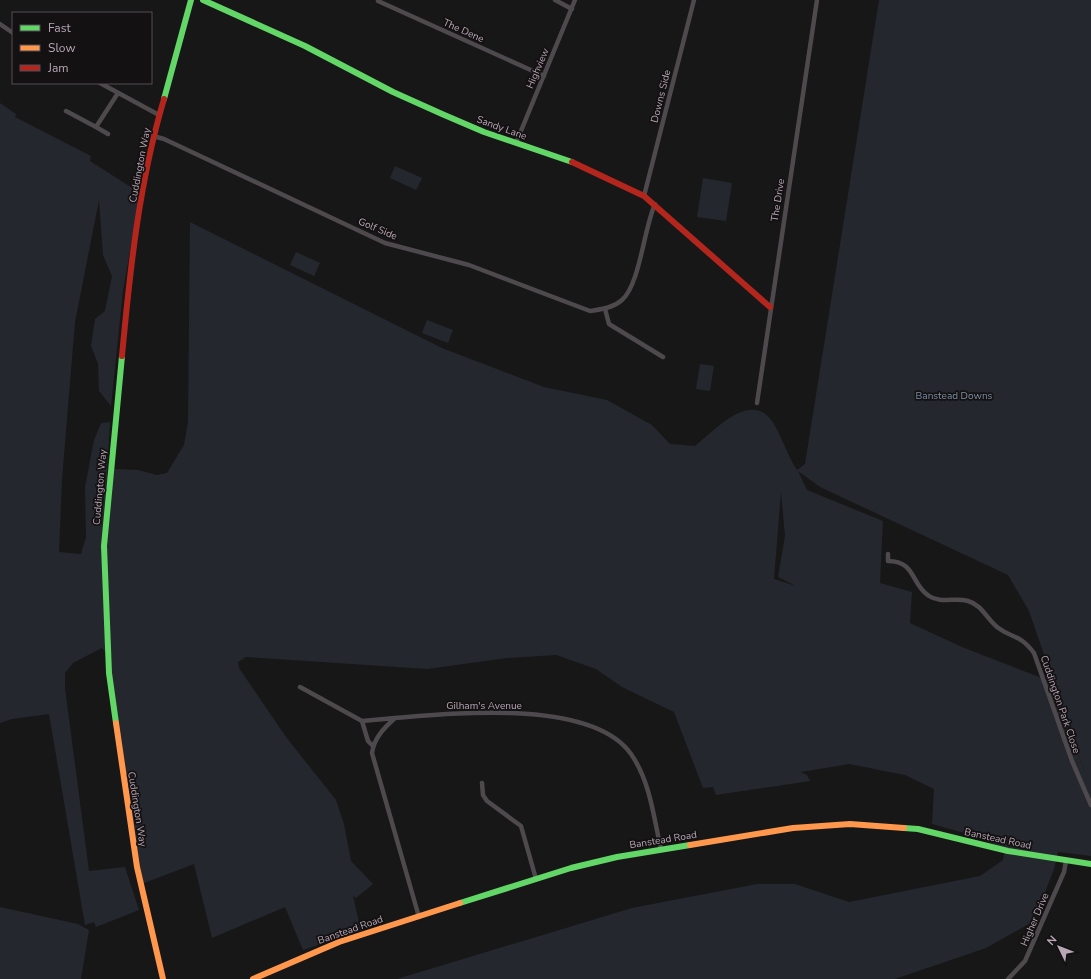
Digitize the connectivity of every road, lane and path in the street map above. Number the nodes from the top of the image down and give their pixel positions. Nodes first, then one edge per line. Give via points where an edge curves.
1 (191, 0) edge
2 (204, 0) edge
3 (556, 0) edge
4 (575, 0) edge
5 (694, 0) edge
6 (817, 0) edge
7 (378, 1) dead end
8 (572, 9) junction
9 (0, 24) edge
10 (12, 32) edge
11 (544, 76) junction
12 (102, 84) edge
13 (118, 93) junction
14 (66, 111) dead end
15 (159, 116) junction
16 (96, 127) junction
17 (108, 134) dead end
18 (153, 136) junction
19 (516, 143) junction
20 (644, 196) junction
21 (655, 204) junction
22 (770, 307) junction
23 (605, 309) junction
24 (663, 357) dead end
25 (757, 403) dead end
26 (888, 554) dead end
27 (300, 687) dead end
28 (395, 718) junction
29 (362, 721) junction
30 (373, 746) junction
31 (482, 783) dead end
32 (1091, 805) edge
33 (660, 850) junction
34 (1066, 861) junction
35 (1091, 864) edge
36 (536, 879) junction
37 (419, 917) junction
38 (163, 979) edge
39 (253, 979) edge
40 (1008, 979) edge

1 - 15 street, Cuddington Way
2 - 19 street, Sandy Lane via 305,46 410,100
3 - 8 street
4 - 8 street, Highview
5 - 20 street, Downs Side
6 - 22 street, The Drive
7 - 11 street, The Dene
8 - 11 street, Highview
9 - 10 street
11 - 19 street, Highview
12 - 13 street
13 - 15 street
13 - 16 street
14 - 16 street
15 - 18 street, Cuddington Way
16 - 17 street
18 - 23 street, Golf Side via 385,243 469,266 590,311
18 - 38 street, Cuddington Way via 132,255 110,461 104,546 109,673 116,728 137,867
19 - 20 street, Sandy Lane via 581,165
20 - 21 street, Sandy Lane
21 - 22 street, Sandy Lane
21 - 23 street, Golf Side via 630,290 623,299
22 - 25 street, The Drive
23 - 24 street via 609,324
26 - 32 street, Cuddington Park Close via 888,561 904,564 924,593 940,601 962,600 980,606 1000,628 1025,642 1034,653 1072,761
27 - 29 street
28 - 29 street, Gilham's Avenue
28 - 30 street via 385,727
28 - 33 street, Gilham's Avenue via 456,713 519,713 570,721 609,735 625,747 642,776 651,801
29 - 30 street via 368,741
30 - 37 street via 372,753
31 - 36 street via 487,800 521,826
33 - 34 street, Banstead Road via 812,825 866,825 918,829 995,848
33 - 36 street, Banstead Road via 592,863
34 - 35 street, Banstead Road
34 - 40 street, Higher Drive via 1064,872 1025,960
36 - 37 street, Banstead Road
37 - 39 street, Banstead Road via 334,944

